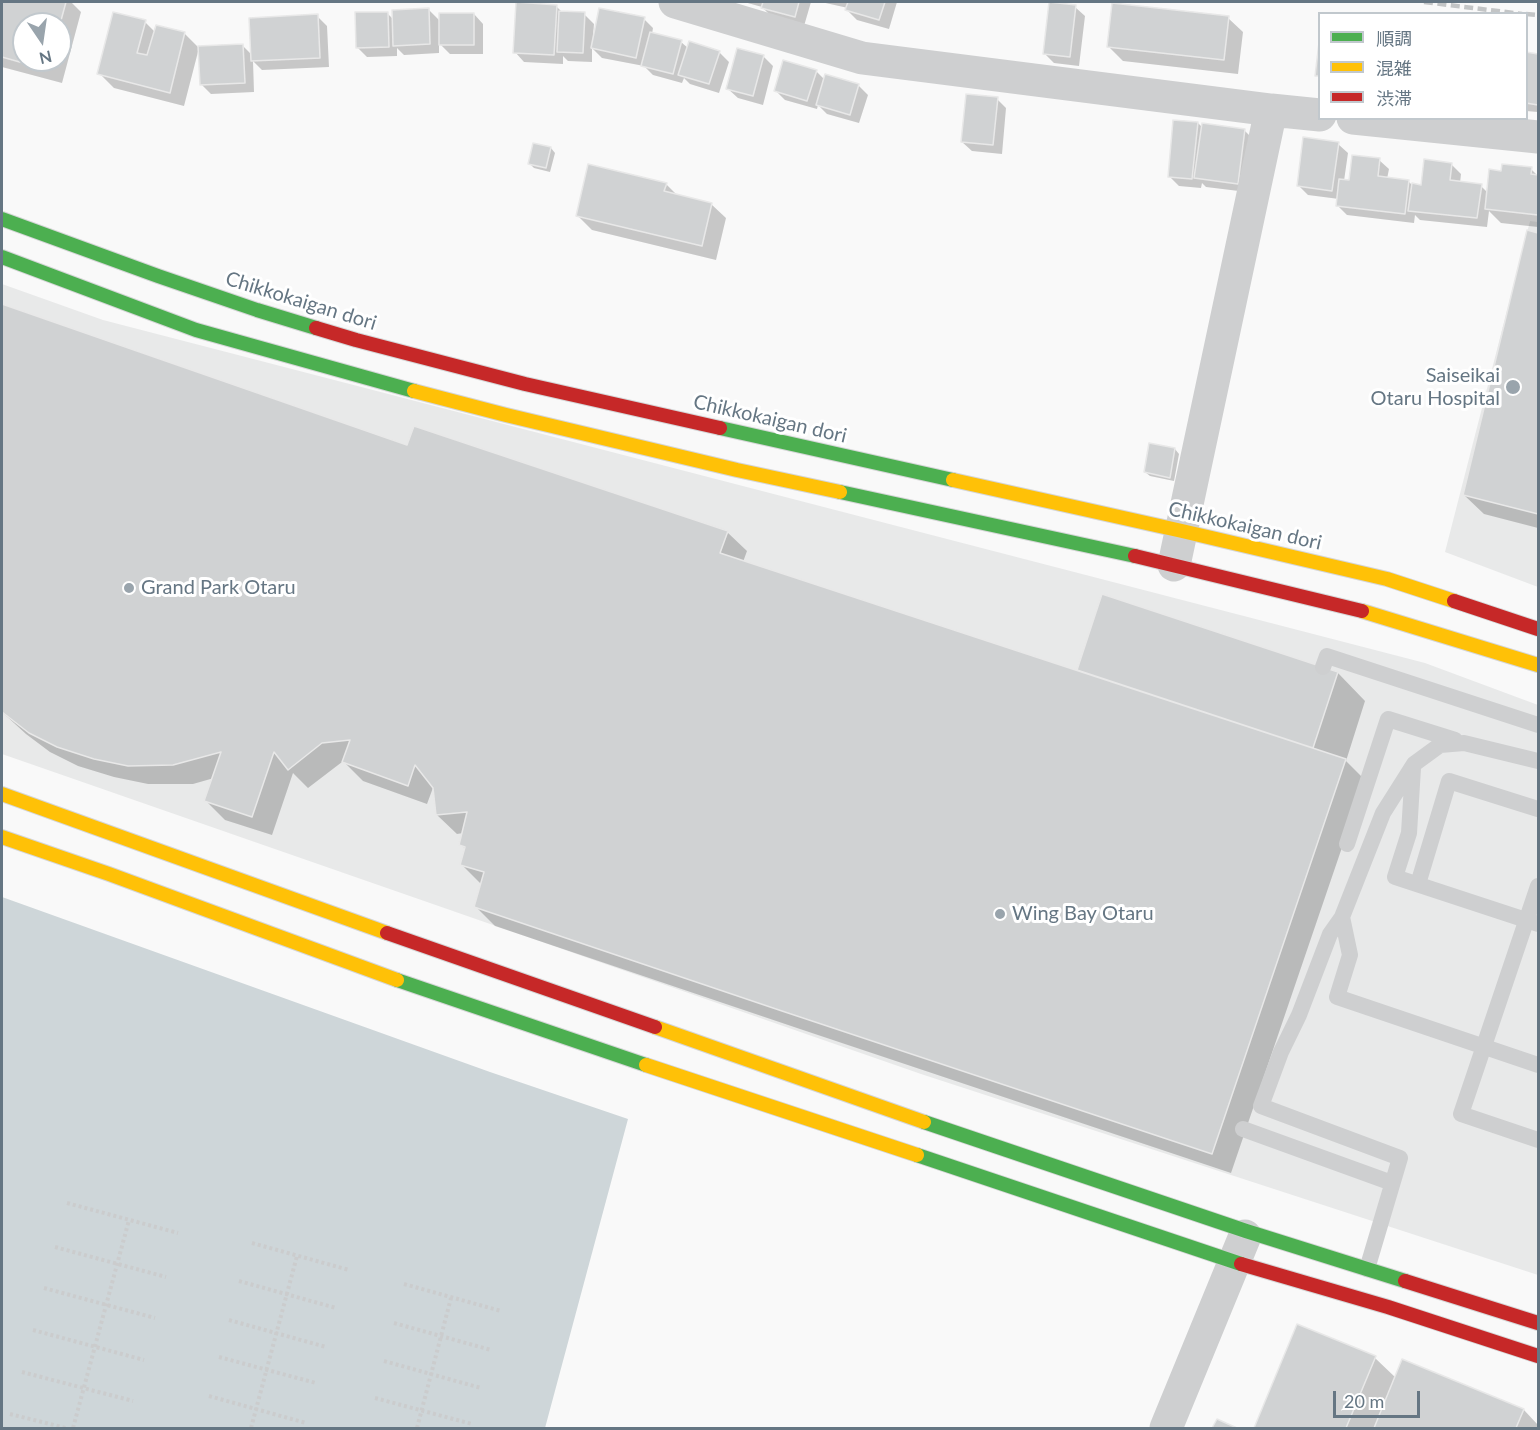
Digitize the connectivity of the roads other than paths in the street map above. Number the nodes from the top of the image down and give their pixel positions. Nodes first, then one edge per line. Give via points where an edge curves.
1 (675, 2) edge
2 (1271, 110) junction
3 (1318, 115) edge
4 (1373, 120) edge
5 (1539, 137) edge
6 (2, 219) edge
7 (2, 257) edge
8 (1182, 531) junction
9 (1174, 565) junction
10 (1539, 629) edge
11 (1539, 664) edge
12 (1323, 667) dead end
13 (1539, 725) edge
14 (1464, 743) junction
15 (1539, 761) edge
16 (1414, 764) junction
17 (2, 794) edge
18 (1539, 809) edge
19 (2, 837) edge
20 (1347, 844) dead end
21 (1418, 884) junction
22 (1539, 886) edge
23 (1342, 917) junction
24 (1533, 922) edge
25 (1484, 1046) junction
26 (1539, 1065) edge
27 (1243, 1129) dead end
28 (1539, 1140) edge
29 (1392, 1183) junction
30 (1246, 1231) junction
31 (1234, 1262) junction
32 (1367, 1269) junction
33 (1539, 1323) edge
34 (1539, 1356) edge
35 (1166, 1428) edge

1 - 2 street via 862,58
2 - 3 street
2 - 8 street
4 - 5 street
6 - 8 street, Chikkokaigan dori via 257,310 368,343 525,384
7 - 9 street via 196,330 368,379 737,470
8 - 9 street
8 - 10 street, Chikkokaigan dori via 1387,579
9 - 11 street via 1364,612
12 - 13 lane via 1327,656
14 - 15 lane
14 - 16 lane via 1440,745
14 - 20 lane via 1388,719
16 - 21 lane via 1409,832 1395,877
16 - 23 lane via 1383,813
17 - 30 street via 892,1111
18 - 21 lane via 1449,781
19 - 31 street via 416,987
21 - 24 lane
22 - 24 lane
23 - 25 lane via 1350,955 1338,997
23 - 29 lane via 1330,934 1262,1106 1400,1158
24 - 25 lane
25 - 26 lane
25 - 28 lane via 1461,1114
27 - 29 lane
29 - 32 lane
30 - 31 street
30 - 32 street
31 - 34 street
31 - 35 street
32 - 33 street

